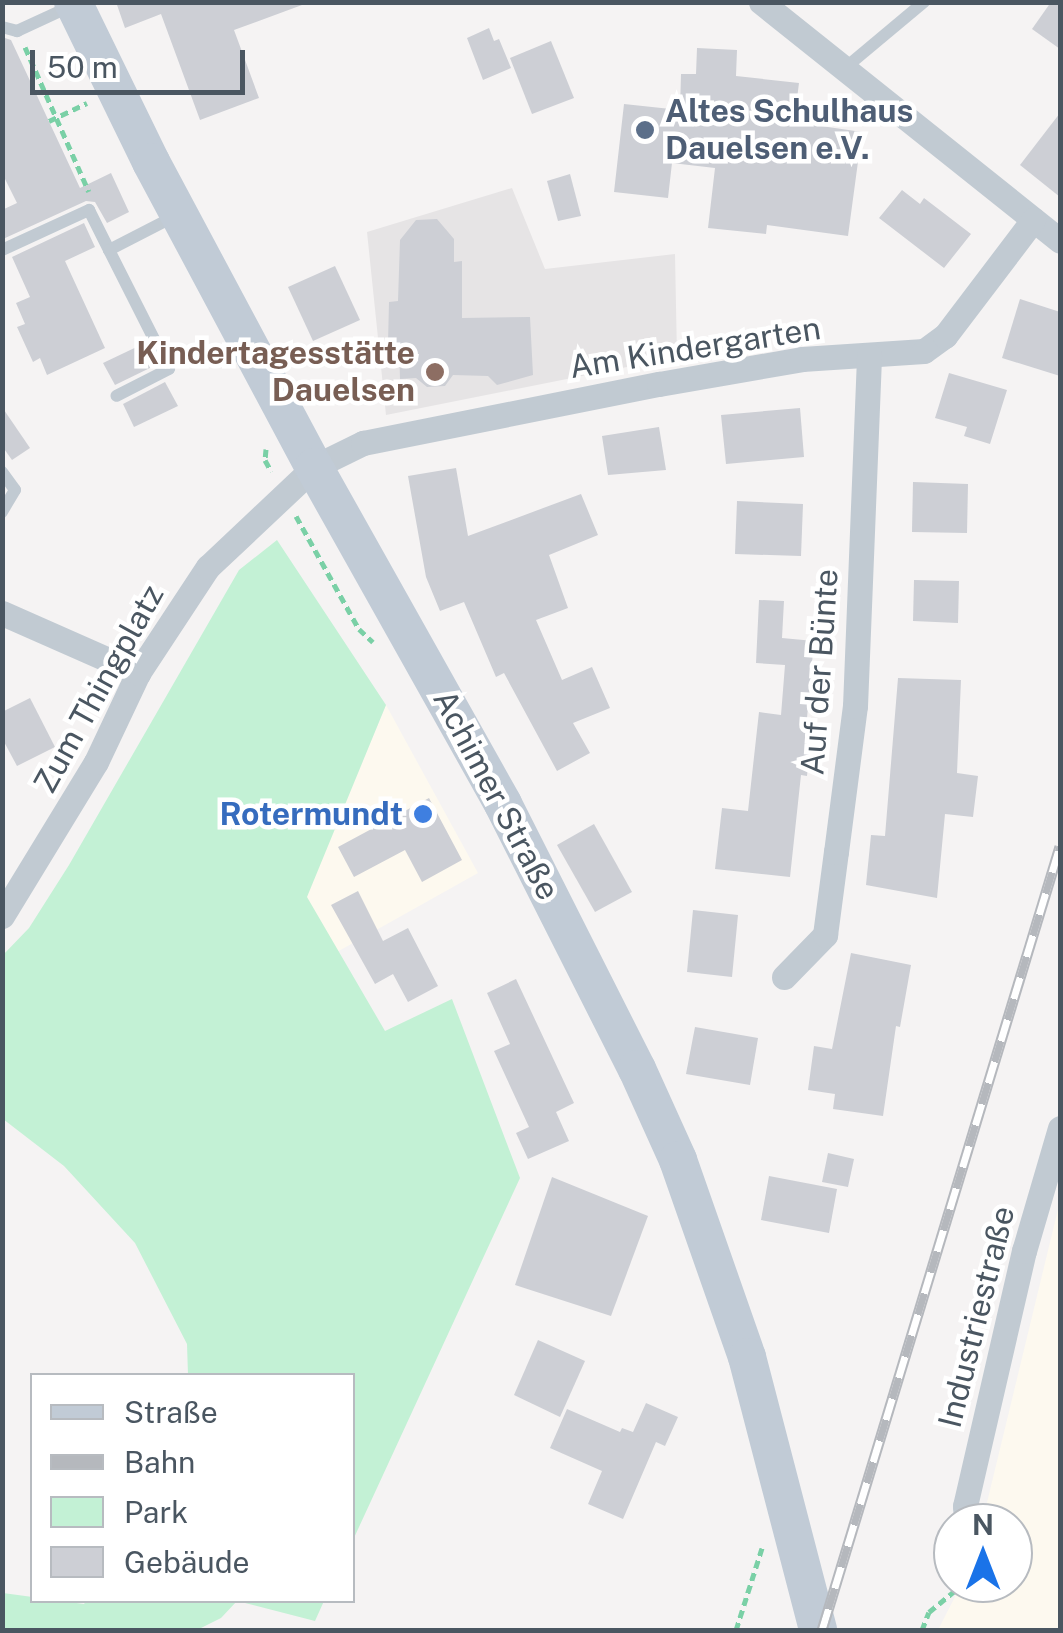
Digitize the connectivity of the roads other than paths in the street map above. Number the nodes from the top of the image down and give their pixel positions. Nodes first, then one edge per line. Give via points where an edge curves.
1 (761, 2) edge
2 (924, 2) edge
3 (74, 3) edge
4 (2, 27) edge
5 (845, 68) junction
6 (180, 214) junction
7 (1033, 220) junction
8 (1060, 240) edge
9 (2, 250) edge
10 (109, 250) junction
11 (868, 355) junction
12 (116, 396) dead end
13 (314, 467) junction
14 (2, 472) edge
15 (2, 512) edge
16 (2, 613) edge
17 (138, 673) junction
18 (2, 916) edge
19 (784, 977) dead end
20 (1060, 1128) edge
21 (967, 1503) edge
22 (818, 1630) edge

1 - 5 street
2 - 5 lane
3 - 4 lane via 17,31
3 - 6 main road, Achimer Straße
5 - 7 street
6 - 10 lane
6 - 13 main road, Achimer Straße
7 - 8 street
7 - 11 street, Am Kindergarten via 945,336 924,352
9 - 10 lane via 89,210
10 - 12 lane via 169,369
11 - 13 street, Am Kindergarten via 677,380 396,436 363,443
11 - 19 street, Auf der Bünte via 855,706 825,935
13 - 17 street, Zum Thingplatz via 208,566
13 - 22 main road, Achimer Straße via 504,804 678,1160 747,1356
14 - 15 lane via 15,490
16 - 17 street
17 - 18 street, Zum Thingplatz via 96,762
20 - 21 street, Industriestraße via 1024,1251

